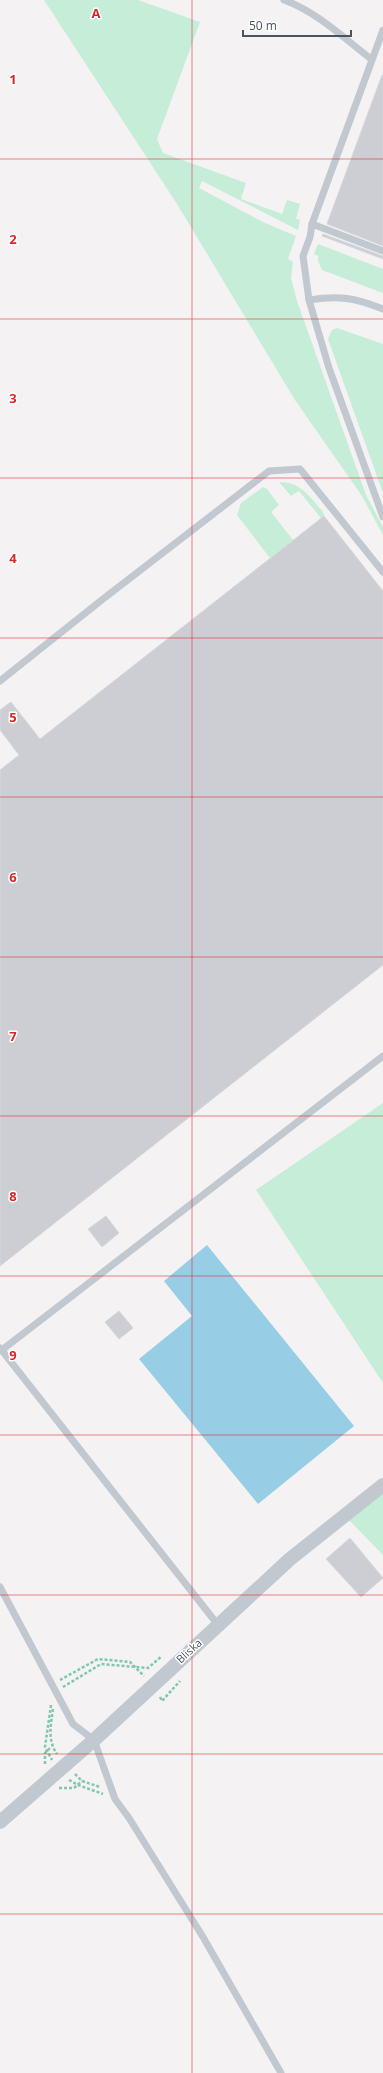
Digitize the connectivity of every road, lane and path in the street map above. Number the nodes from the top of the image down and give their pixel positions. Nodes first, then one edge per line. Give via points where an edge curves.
1 (284, 0) edge
2 (383, 30) edge
3 (371, 59) junction
4 (312, 224) junction
5 (383, 251) edge
6 (309, 300) junction
7 (383, 308) edge
8 (383, 517) edge
9 (383, 572) edge
10 (0, 681) edge
11 (383, 1056) edge
12 (1, 1349) edge
13 (383, 1484) edge
14 (0, 1587) edge
15 (218, 1625) junction
16 (165, 1654) dead end
17 (134, 1667) junction
18 (183, 1678) dead end
19 (149, 1681) dead end
20 (51, 1685) junction
21 (61, 1688) dead end
22 (158, 1693) dead end
23 (55, 1698) dead end
24 (94, 1740) junction
25 (51, 1747) junction
26 (47, 1751) junction
27 (61, 1760) dead end
28 (55, 1766) dead end
29 (44, 1769) dead end
30 (70, 1769) dead end
31 (64, 1776) dead end
32 (82, 1781) junction
33 (78, 1785) junction
34 (57, 1788) dead end
35 (116, 1799) junction
36 (0, 1822) edge
37 (281, 2073) edge

1 - 3 lane via 296,4 332,28
2 - 3 lane
3 - 4 lane
4 - 5 lane
4 - 6 lane via 304,256
6 - 7 lane via 326,297 355,298
6 - 8 lane via 329,368
9 - 10 lane via 300,469 269,471
11 - 12 lane
12 - 15 lane
13 - 15 street, Bliska via 290,1559
14 - 20 lane
15 - 24 street, Bliska
16 - 17 path via 148,1668
17 - 19 path
17 - 20 path via 130,1662 98,1659
17 - 21 path via 101,1664
18 - 22 path via 162,1701
20 - 24 lane via 73,1724
20 - 26 path via 47,1688 52,1699 45,1739
23 - 25 path
24 - 35 lane
24 - 36 street, Bliska
25 - 26 path
25 - 27 path
26 - 28 path
26 - 29 path
30 - 32 path
31 - 33 path
32 - 33 path
32 - 35 path via 112,1793
33 - 34 path via 74,1788
33 - 35 path
35 - 37 lane via 203,1938

